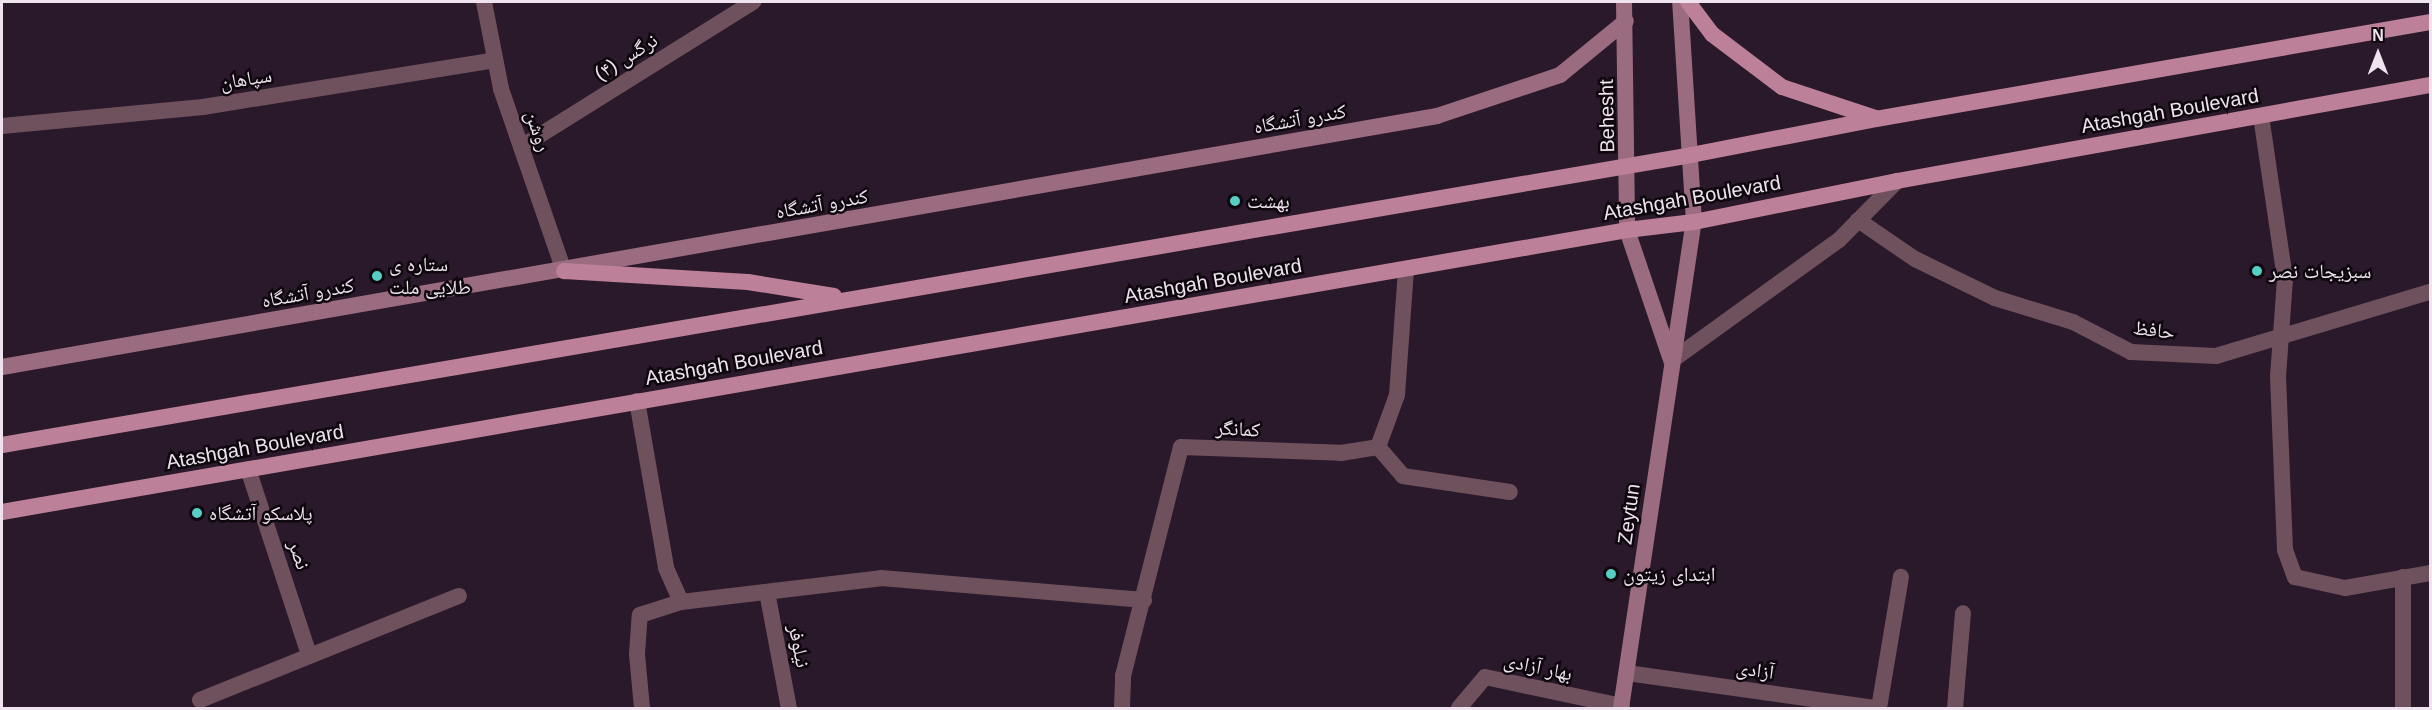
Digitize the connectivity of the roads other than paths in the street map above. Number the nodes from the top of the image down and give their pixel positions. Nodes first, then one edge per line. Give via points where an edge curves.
1 (484, 2) edge
2 (753, 2) edge
3 (1624, 2) edge
4 (1680, 2) edge
5 (1688, 2) edge
6 (1626, 21) junction
7 (2430, 22) edge
8 (495, 60) junction
9 (2430, 86) edge
10 (2261, 116) junction
11 (1876, 119) junction
12 (2, 126) edge
13 (521, 147) junction
14 (1691, 155) junction
15 (1628, 165) junction
16 (1897, 181) junction
17 (1858, 220) junction
18 (1694, 222) junction
19 (1627, 230) junction
20 (1406, 269) junction
21 (564, 271) junction
22 (2430, 292) edge
23 (847, 298) junction
24 (2279, 336) junction
25 (1671, 361) junction
26 (2, 367) edge
27 (637, 402) junction
28 (2, 445) edge
29 (1378, 447) junction
30 (248, 470) junction
31 (1510, 492) dead end
32 (2, 512) edge
33 (2430, 573) edge
34 (1901, 576) dead end
35 (2403, 576) junction
36 (767, 592) junction
37 (459, 596) dead end
38 (1144, 600) junction
39 (681, 602) junction
40 (1963, 613) dead end
41 (309, 655) junction
42 (1627, 673) junction
43 (200, 700) dead end
44 (1622, 707) edge
45 (642, 708) edge
46 (789, 708) edge
47 (1122, 708) edge
48 (1460, 708) edge
49 (1878, 708) edge
50 (1955, 708) edge
51 (2403, 708) edge

1 - 8 street, روشن
2 - 13 street, نرگس (۴)
3 - 6 main road, Behesht
4 - 14 main road
5 - 11 main road via 1712,34 1782,87
6 - 15 main road, Behesht
6 - 21 main road, کندرو آتشگاه via 1560,75 1437,116
7 - 11 main road
8 - 12 street, سپاهان via 203,107
8 - 13 street, روشن
9 - 10 main road, Atashgah Boulevard
10 - 16 main road, Atashgah Boulevard
10 - 24 street via 2284,279
11 - 14 main road
13 - 21 street, روشن
14 - 15 main road
14 - 18 main road, Zeytun
15 - 19 main road, Behesht
15 - 23 main road
16 - 17 street
16 - 18 main road, Atashgah Boulevard
17 - 24 street, حافظ via 1915,259 1985,293 2073,322 2131,352 2216,356
17 - 25 street via 1839,240
18 - 19 main road, Atashgah Boulevard
18 - 25 main road, Zeytun
19 - 20 main road, Atashgah Boulevard
19 - 25 main road, Zeytun
20 - 27 main road, Atashgah Boulevard
20 - 29 street via 1397,395
21 - 23 main road via 748,282
21 - 26 main road, کندرو آتشگاه
22 - 24 street, حافظ
23 - 28 main road
24 - 35 street via 2284,550 2295,576 2345,588
25 - 42 main road, Zeytun
27 - 30 main road, Atashgah Boulevard
27 - 39 street via 666,568
29 - 31 street via 1403,476
29 - 38 street, کمانگر via 1341,453 1181,447
30 - 32 main road, Atashgah Boulevard
30 - 41 street, نصر
33 - 35 street
34 - 49 street
35 - 51 street
36 - 38 street via 880,578
36 - 39 street
36 - 46 street, نیلوفر
37 - 41 street
38 - 47 street, کمانگر via 1123,676
39 - 45 street via 640,615 637,654
40 - 50 street
41 - 43 street
42 - 44 main road, Zeytun
42 - 49 street, آزادی
44 - 48 street, بهار آزادی via 1485,677

